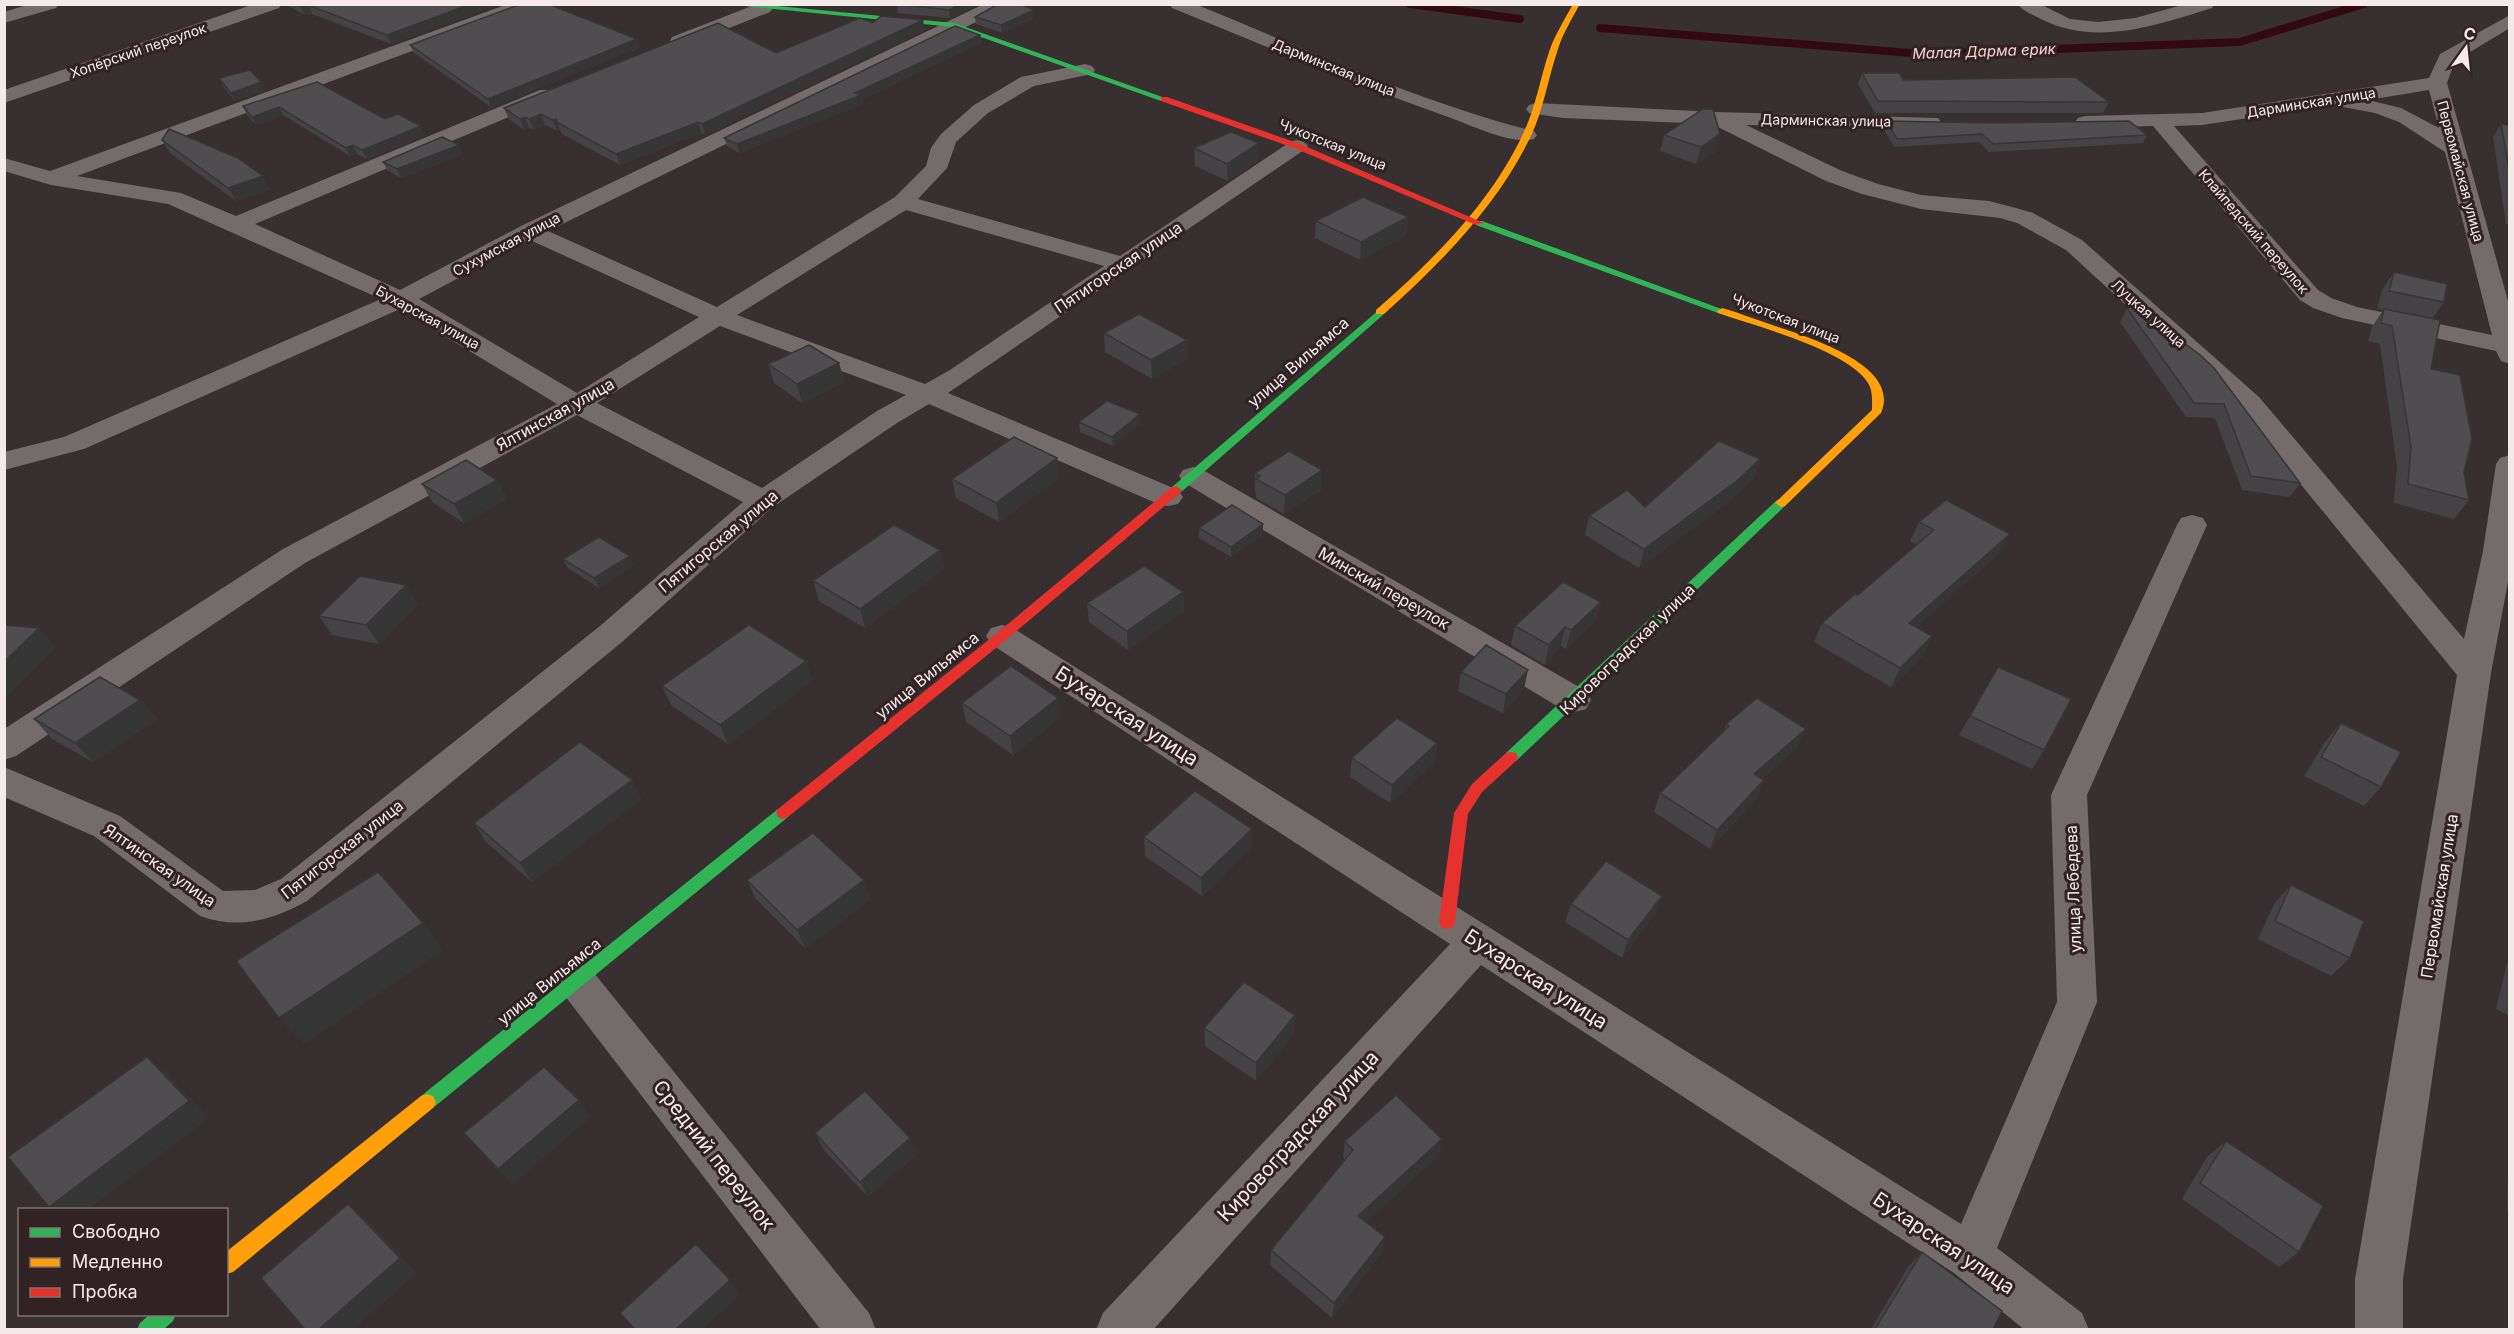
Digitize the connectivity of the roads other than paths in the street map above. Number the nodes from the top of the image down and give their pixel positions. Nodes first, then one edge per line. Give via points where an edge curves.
1 (50, 4) edge
2 (273, 4) edge
3 (528, 4) edge
4 (727, 4) edge
5 (999, 4) edge
6 (1178, 4) edge
7 (1577, 4) edge
8 (2026, 4) edge
9 (2206, 4) edge
10 (764, 8) junction
11 (4, 18) edge
12 (2510, 20) edge
13 (954, 25) junction
14 (658, 49) edge
15 (1085, 70) junction
16 (2437, 83) junction
17 (561, 88) edge
18 (4, 97) edge
19 (2325, 100) junction
20 (1536, 109) junction
21 (1716, 118) junction
22 (2159, 121) junction
23 (2068, 122) edge
24 (1953, 123) edge
25 (1527, 135) junction
26 (1297, 146) junction
27 (2455, 150) junction
28 (4, 164) edge
29 (51, 178) junction
30 (903, 202) junction
31 (1473, 219) junction
32 (236, 224) junction
33 (530, 231) junction
34 (1122, 264) junction
35 (401, 299) junction
36 (719, 317) junction
37 (2508, 351) edge
38 (927, 394) junction
39 (577, 404) junction
40 (1876, 411) joint
41 (4, 461) edge
42 (2510, 464) edge
43 (1193, 476) junction
44 (1168, 497) junction
45 (763, 500) junction
46 (2192, 525) dead end
47 (2504, 552) edge
48 (1002, 636) junction
49 (2474, 673) junction
50 (1575, 700) junction
51 (4, 747) edge
52 (4, 781) edge
53 (252, 908) joint
54 (1462, 932) junction
55 (576, 980) junction
56 (1970, 1257) junction
57 (228, 1263) edge
58 (163, 1316) edge
59 (147, 1329) edge
60 (852, 1329) edge
61 (1120, 1329) edge
62 (2065, 1329) edge
63 (2379, 1329) edge

1 - 11 street
2 - 18 street, Хопёрский переулок
3 - 29 street
4 - 10 street, Чукотская улица
5 - 13 street, Сухумская улица
6 - 25 street, Дарминская улица via 1401,94
7 - 20 street, улица Вильямса via 1559,36
8 - 9 street via 2063,23 2094,28 2157,19
10 - 13 street, Чукотская улица
10 - 14 street
12 - 16 street, Первомайская улица via 2447,58
13 - 15 street, Чукотская улица
13 - 33 street, Сухумская улица
15 - 26 street, Чукотская улица
15 - 30 street, Ялтинская улица via 1028,81 981,109 948,138 936,168
16 - 19 street, Дарминская улица
16 - 27 street, Первомайская улица
17 - 32 street
19 - 22 street, Дарминская улица via 2202,119
19 - 27 street via 2391,111 2417,121
20 - 21 street, Дарминская улица
20 - 25 street, улица Вильямса
21 - 24 street, Дарминская улица
21 - 49 street, Луцкая улица via 1834,176 1870,189 1922,202 2008,213 2074,245 2249,403
22 - 23 street, Дарминская улица
22 - 37 street, Клайпедский переулок via 2309,296 2351,313
25 - 31 street, улица Вильямса
26 - 31 street, Чукотская улица
26 - 34 street, Пятигорская улица
27 - 37 street, Первомайская улица
28 - 29 street, Бухарская улица
29 - 32 street, Бухарская улица via 173,198
30 - 34 street
30 - 36 street, Ялтинская улица
31 - 40 street, Чукотская улица via 1509,236 1835,354 1862,368 1876,384
31 - 43 street, улица Вильямса via 1394,300
32 - 35 street, Бухарская улица
33 - 35 street, Сухумская улица
33 - 36 street
34 - 38 street, Пятигорская улица
35 - 39 street, Бухарская улица
35 - 41 street, Сухумская улица via 74,443
36 - 38 street
36 - 39 street, Ялтинская улица
38 - 44 street
38 - 45 street, Пятигорская улица
39 - 45 street, Бухарская улица
39 - 51 street, Ялтинская улица via 294,556
40 - 50 street, Кировоградская улица
42 - 47 street, Первомайская улица
43 - 44 street, улица Вильямса
43 - 50 street, Минский переулок
44 - 48 street, улица Вильямса
45 - 53 street, Пятигорская улица via 611,634 294,890
46 - 56 street, улица Лебедева via 2069,795 2077,1002
47 - 49 street, Первомайская улица
48 - 54 street, Бухарская улица
48 - 55 street, улица Вильямса
49 - 63 street, Первомайская улица via 2379,1279
50 - 54 street, Кировоградская улица via 1477,788 1461,813
52 - 53 street, Ялтинская улица via 107,826 214,905
54 - 56 street, Бухарская улица
54 - 61 street, Кировоградская улица
55 - 57 street, улица Вильямса
55 - 60 street, Средний переулок
56 - 62 street, Бухарская улица
58 - 59 street

